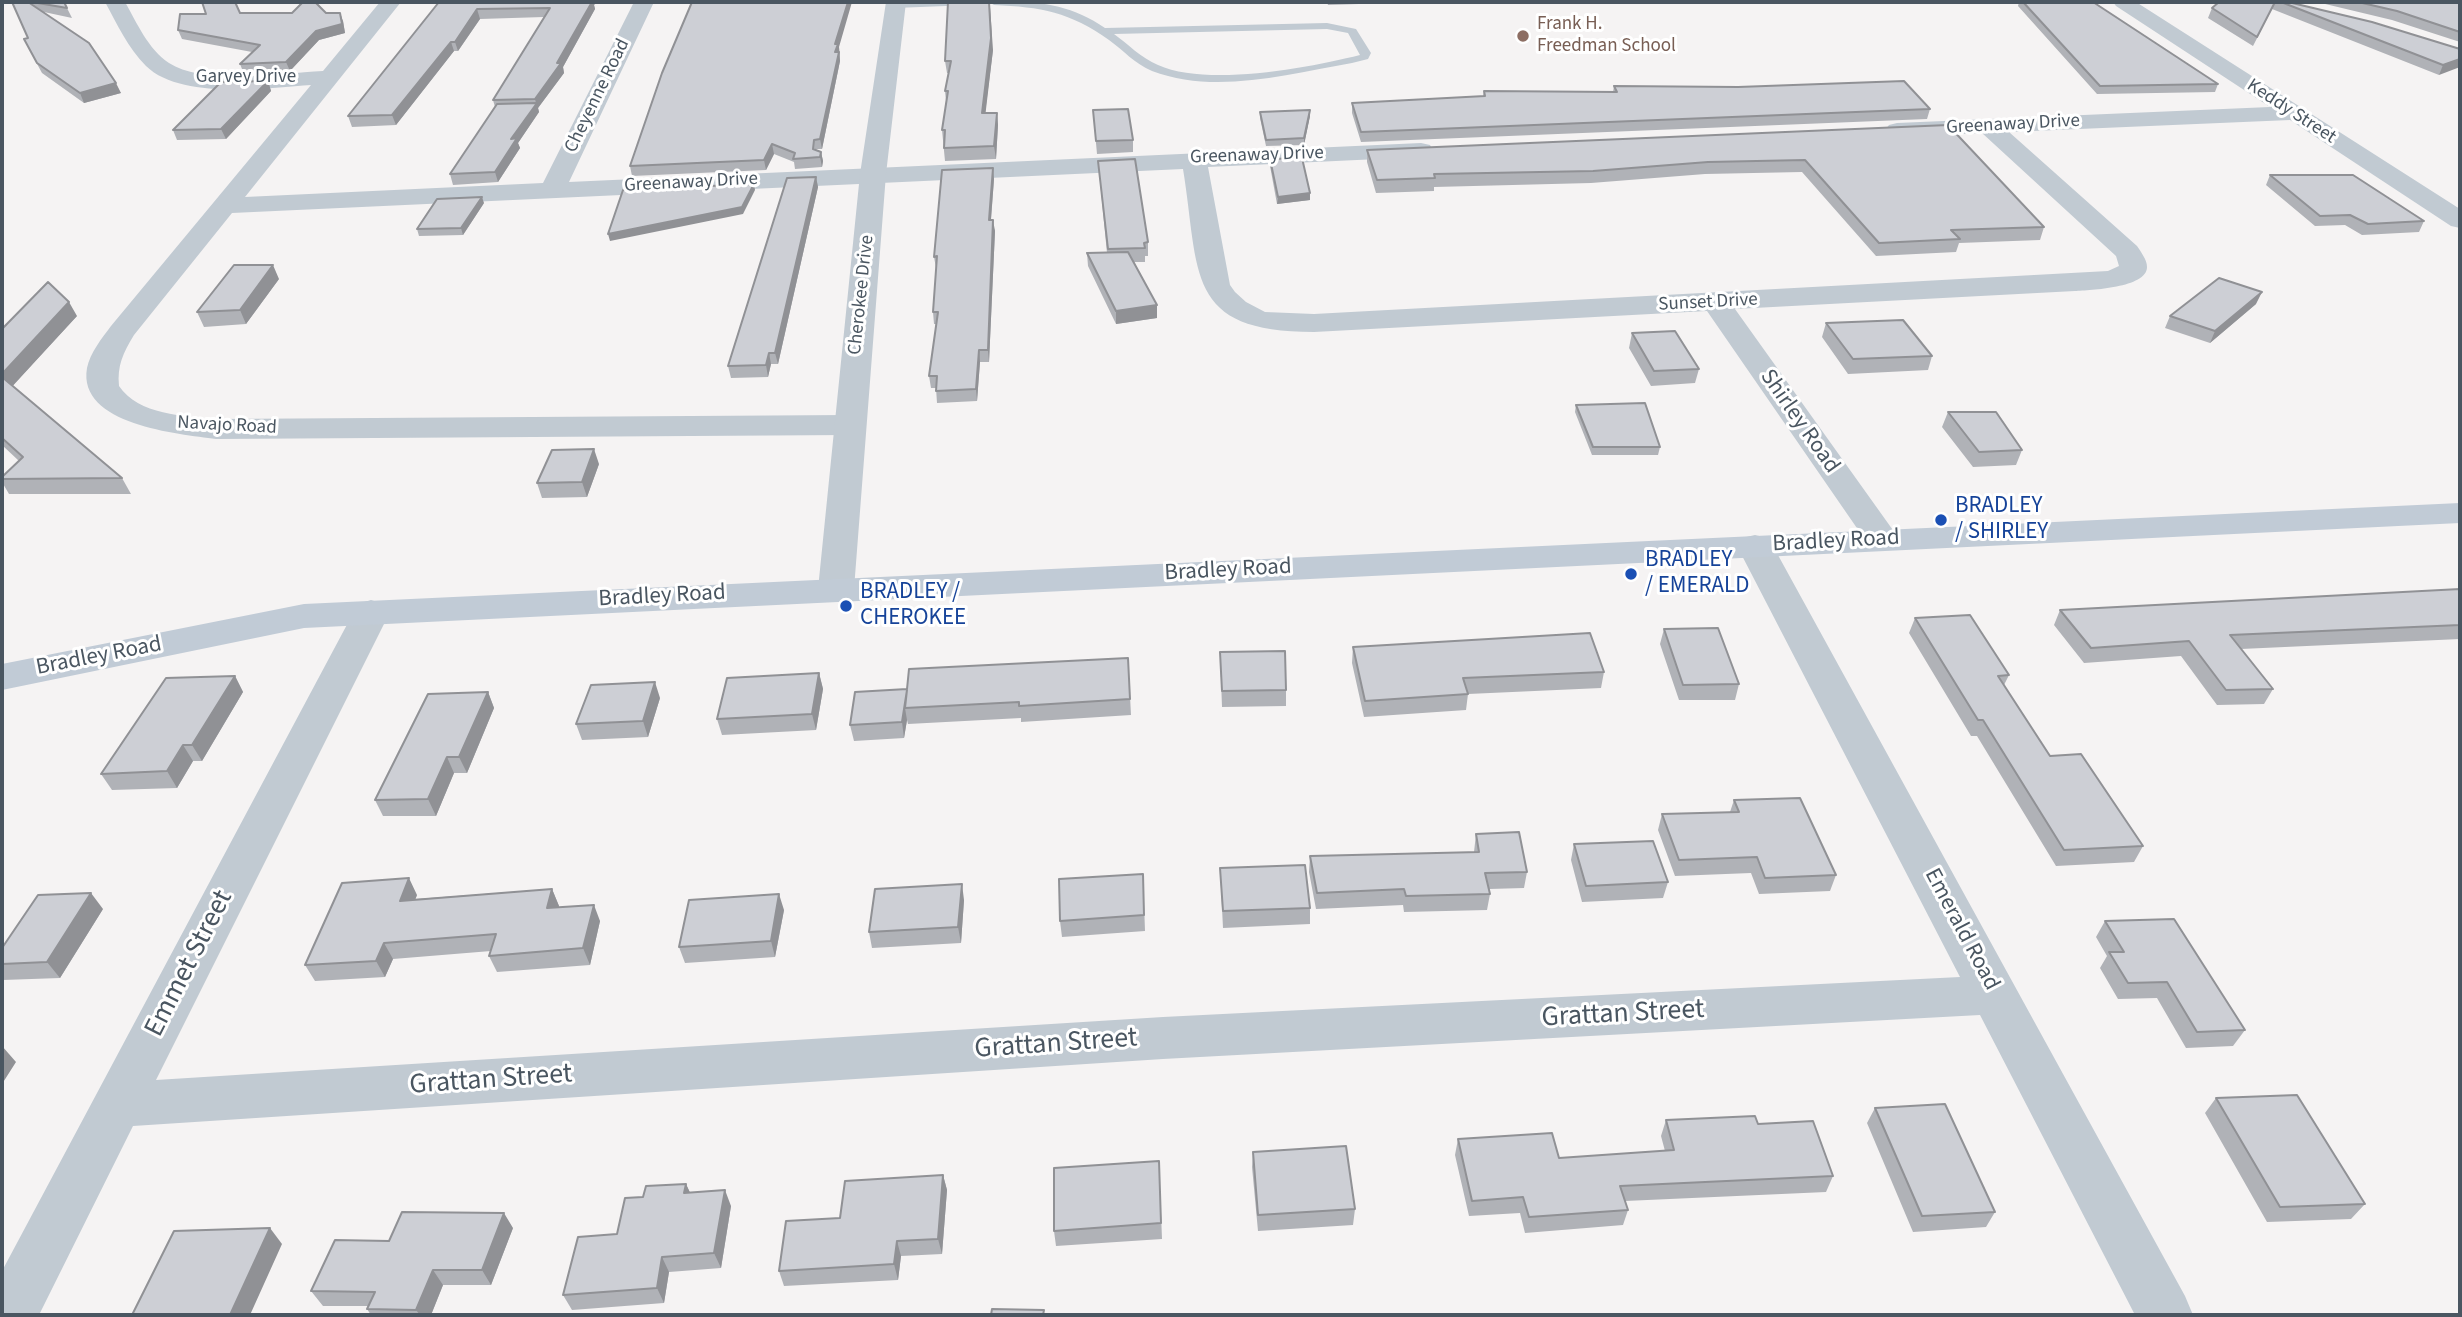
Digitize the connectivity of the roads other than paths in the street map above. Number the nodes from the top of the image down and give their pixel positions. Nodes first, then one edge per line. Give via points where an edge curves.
1 (115, 2) edge
2 (391, 2) edge
3 (643, 2) edge
4 (985, 2) edge
5 (994, 2) edge
6 (2123, 2) edge
7 (895, 3) edge
8 (1102, 31) junction
9 (329, 77) junction
10 (2291, 113) junction
11 (1988, 126) junction
12 (1880, 131) edge
13 (1442, 149) edge
14 (1194, 159) junction
15 (873, 174) junction
16 (553, 189) junction
17 (224, 206) junction
18 (2460, 220) edge
19 (1716, 303) junction
20 (849, 425) junction
21 (2460, 513) edge
22 (1882, 540) junction
23 (1755, 546) junction
24 (836, 589) junction
25 (371, 612) junction
26 (2, 677) edge
27 (1997, 995) junction
28 (117, 1105) junction
29 (9, 1315) edge
30 (2165, 1315) edge

1 - 9 street, Garvey Drive via 150,57 168,72 214,81
2 - 9 street, Navajo Road
3 - 16 street, Cheyenne Road
4 - 7 lane
5 - 8 lane via 1074,12
6 - 10 street, Keddy Street
7 - 15 street, Cherokee Drive
8 - 8 lane via 1154,68 1193,76 1261,75 1352,60 1366,52 1352,31 1327,26
9 - 17 street, Navajo Road
10 - 11 street, Greenaway Drive
10 - 18 street, Keddy Street
11 - 12 street, Greenaway Drive
11 - 19 street, Sunset Drive via 2127,252 2133,270 2103,281
13 - 14 street, Greenaway Drive
14 - 15 street, Greenaway Drive
14 - 19 street, Sunset Drive via 1216,285 1233,308 1254,318 1314,323
15 - 16 street, Greenaway Drive
15 - 20 street, Cherokee Drive
16 - 17 street, Greenaway Drive
17 - 20 street, Navajo Road via 121,332 106,358 102,378 107,393 132,412 170,424 216,429
19 - 22 street, Shirley Road
20 - 24 street, Cherokee Drive
21 - 22 main road, Bradley Road
22 - 23 main road, Bradley Road
23 - 24 main road, Bradley Road
23 - 27 street, Emerald Road
24 - 25 main road, Bradley Road
25 - 26 main road, Bradley Road via 304,615
25 - 28 street, Emmet Street
27 - 28 street, Grattan Street via 1163,1038
27 - 30 street, Emerald Road
28 - 29 street, Emmet Street

